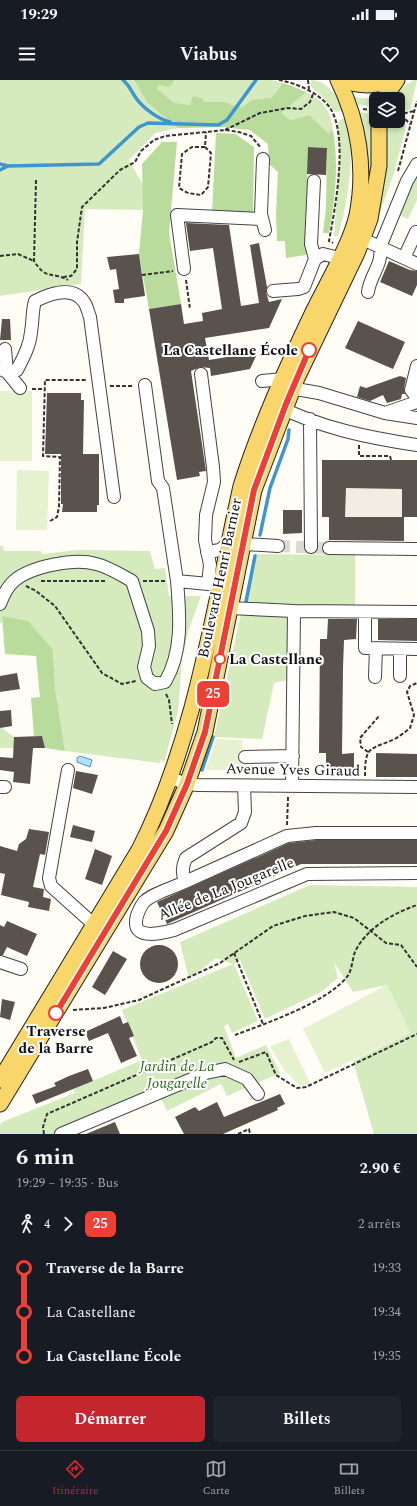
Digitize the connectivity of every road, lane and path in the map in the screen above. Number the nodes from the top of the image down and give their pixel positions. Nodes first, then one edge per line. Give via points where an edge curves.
1 (279, 80) edge
2 (308, 80) edge
3 (338, 80) edge
4 (341, 80) edge
5 (391, 80) edge
6 (397, 80) edge
7 (309, 90) junction
8 (390, 92) edge
9 (313, 94) junction
10 (417, 101) edge
11 (359, 109) dead end
12 (369, 110) edge
13 (414, 111) junction
14 (405, 113) edge
15 (405, 120) edge
16 (411, 124) junction
17 (379, 128) edge
18 (225, 130) junction
19 (206, 132) junction
20 (205, 147) junction
21 (264, 159) joint
22 (417, 164) edge
23 (397, 176) dead end
24 (36, 180) dead end
25 (314, 181) dead end
26 (416, 232) edge
27 (357, 236) junction
28 (380, 247) junction
29 (339, 251) junction
30 (0, 256) edge
31 (316, 258) junction
32 (404, 258) junction
33 (34, 261) junction
34 (417, 264) edge
35 (179, 270) junction
36 (142, 275) dead end
37 (63, 277) junction
38 (273, 291) dead end
39 (368, 292) dead end
40 (75, 294) junction
41 (190, 309) dead end
42 (5, 349) dead end
43 (417, 366) edge
44 (3, 370) edge
45 (200, 374) dead end
46 (262, 381) dead end
47 (99, 383) junction
48 (285, 384) junction
49 (145, 385) joint
50 (23, 388) joint
51 (44, 389) junction
52 (417, 398) edge
53 (417, 402) edge
54 (278, 406) junction
55 (417, 407) edge
56 (417, 412) edge
57 (385, 413) junction
58 (417, 418) edge
59 (310, 419) junction
60 (417, 445) edge
61 (359, 456) dead end
62 (390, 460) dead end
63 (114, 497) dead end
64 (50, 521) dead end
65 (235, 543) junction
66 (278, 546) tunnel mouth
67 (311, 547) dead end
68 (329, 548) tunnel mouth
69 (417, 548) edge
70 (207, 552) junction
71 (14, 581) junction
72 (38, 581) dead end
73 (109, 581) dead end
74 (132, 581) junction
75 (174, 581) junction
76 (214, 584) junction
77 (0, 604) edge
78 (230, 608) junction
79 (294, 611) junction
80 (365, 612) junction
81 (417, 612) edge
82 (376, 648) junction
83 (400, 649) junction
84 (417, 649) edge
85 (400, 676) dead end
86 (375, 677) dead end
87 (152, 681) junction
88 (417, 683) edge
89 (380, 715) dead end
90 (173, 727) dead end
91 (368, 752) junction
92 (293, 756) junction
93 (245, 757) dead end
94 (68, 770) dead end
95 (171, 778) junction
96 (187, 784) junction
97 (244, 786) junction
98 (290, 786) junction
99 (365, 787) junction
100 (417, 787) edge
101 (417, 834) edge
102 (287, 836) junction
103 (417, 873) edge
104 (186, 882) junction
105 (417, 905) edge
106 (99, 930) junction
107 (371, 931) junction
108 (234, 953) junction
109 (0, 962) edge
110 (417, 967) edge
111 (21, 969) dead end
112 (58, 1009) junction
113 (264, 1024) junction
114 (417, 1034) edge
115 (235, 1035) dead end
116 (5, 1074) edge
117 (258, 1094) dead end
118 (0, 1104) edge
119 (44, 1134) edge
120 (61, 1134) edge
121 (238, 1134) edge
122 (250, 1134) edge

1 - 7 path
2 - 7 path
3 - 27 main road, Boulevard Henri Barnier via 352,111 357,130 360,165
4 - 5 main road via 370,85
6 - 8 main road
7 - 9 path
9 - 18 path via 310,102 301,109 288,108 260,113
9 - 29 path via 329,106 335,118 340,149 335,209 329,241
10 - 13 path
11 - 12 path
13 - 14 path
13 - 16 path
15 - 16 path
16 - 23 path
17 - 27 main road, Boulevard Henri Barnier via 379,166 370,219
18 - 19 path
18 - 21 path via 251,136 261,147
19 - 20 path
19 - 37 path via 165,136 154,140 141,151 135,162 120,170 82,207 77,242 77,269 71,276
20 - 20 path via 192,147 182,154 179,188 188,193 201,195 208,187 211,153
21 - 35 street via 263,224 177,215
22 - 28 street via 407,181
24 - 33 path
25 - 31 street via 311,244
26 - 32 street
27 - 28 street
27 - 29 main road, Boulevard Henri Barnier
27 - 48 main road, Boulevard Henri Barnier
28 - 32 street
28 - 39 street via 382,258
29 - 31 street
29 - 48 main road, Boulevard Henri Barnier
30 - 33 path via 18,254
31 - 38 street via 304,287
32 - 34 street
33 - 37 path via 40,270 49,276
35 - 36 path
35 - 41 path
37 - 40 path via 70,281
40 - 44 street via 49,294 35,301 25,356 17,370
40 - 47 street via 84,301 90,317
42 - 44 street
43 - 52 street via 412,390
44 - 50 street
45 - 70 street via 214,482 206,515
46 - 48 street
47 - 49 path
47 - 51 path via 45,380
47 - 63 street
48 - 54 main road, Boulevard Henri Barnier
48 - 57 street
49 - 75 street via 158,481 163,488
50 - 51 path
51 - 64 path via 43,456 60,457 59,507 57,517
53 - 57 street
54 - 59 street
54 - 65 main road, Boulevard Henri Barnier via 254,490
55 - 56 street
57 - 58 street
59 - 60 street via 360,434
59 - 67 street
61 - 62 path via 390,456
65 - 66 street
65 - 70 street via 220,550
65 - 76 main road, Boulevard Henri Barnier
65 - 78 main road, Boulevard Henri Barnier
68 - 69 street
70 - 76 street
71 - 74 street via 28,572 54,564 77,562 96,564
71 - 77 street
71 - 87 path via 36,591 55,606 102,673 122,684
72 - 73 path
74 - 75 path
74 - 87 street via 148,630 144,667
75 - 76 street
75 - 87 street via 179,621 175,659 165,682
76 - 95 main road, Boulevard Henri Barnier via 188,721
78 - 79 street
78 - 96 main road, Boulevard Henri Barnier via 205,732
79 - 80 street
79 - 92 street
80 - 81 street
80 - 82 street via 365,648
82 - 83 street
82 - 86 street
83 - 84 street
83 - 85 street
87 - 90 path via 164,690 169,700
88 - 91 path via 410,686 407,692 414,715 410,728 395,739 376,745
89 - 91 path via 360,738 361,747
91 - 99 path via 365,760
92 - 93 street
92 - 98 street
94 - 106 street via 49,878 51,886
95 - 96 street, Avenue Yves Giraud
95 - 106 main road, Boulevard Henri Barnier via 152,823
96 - 97 street, Avenue Yves Giraud
96 - 106 main road, Boulevard Henri Barnier via 166,831
97 - 98 street, Avenue Yves Giraud
97 - 104 street via 245,812 242,823 186,858 182,874
98 - 99 street, Avenue Yves Giraud
98 - 102 path
99 - 100 street, Avenue Yves Giraud
101 - 102 street via 316,833
102 - 104 street
103 - 104 street, Allée de La Jougarelle via 307,874 174,930 164,933 138,932 136,917 144,902
105 - 107 path via 397,912
106 - 112 main road, Boulevard Henri Barnier
106 - 116 main road, Boulevard Henri Barnier
107 - 108 path via 354,918 334,912 305,916 273,926
107 - 110 path via 386,943 400,945
107 - 113 path via 356,951 347,977 327,996
108 - 112 path via 204,971 139,1000 104,1008
108 - 113 path
109 - 111 street
112 - 116 main road, Boulevard Henri Barnier
113 - 115 path
114 - 119 path via 306,1087 297,1088 276,1075 266,1052 236,1063 222,1038 216,1038 155,1068 47,1114 43,1127
116 - 118 main road, Boulevard Henri Barnier
117 - 120 street via 247,1079 225,1069 206,1073
121 - 122 path via 249,1129

